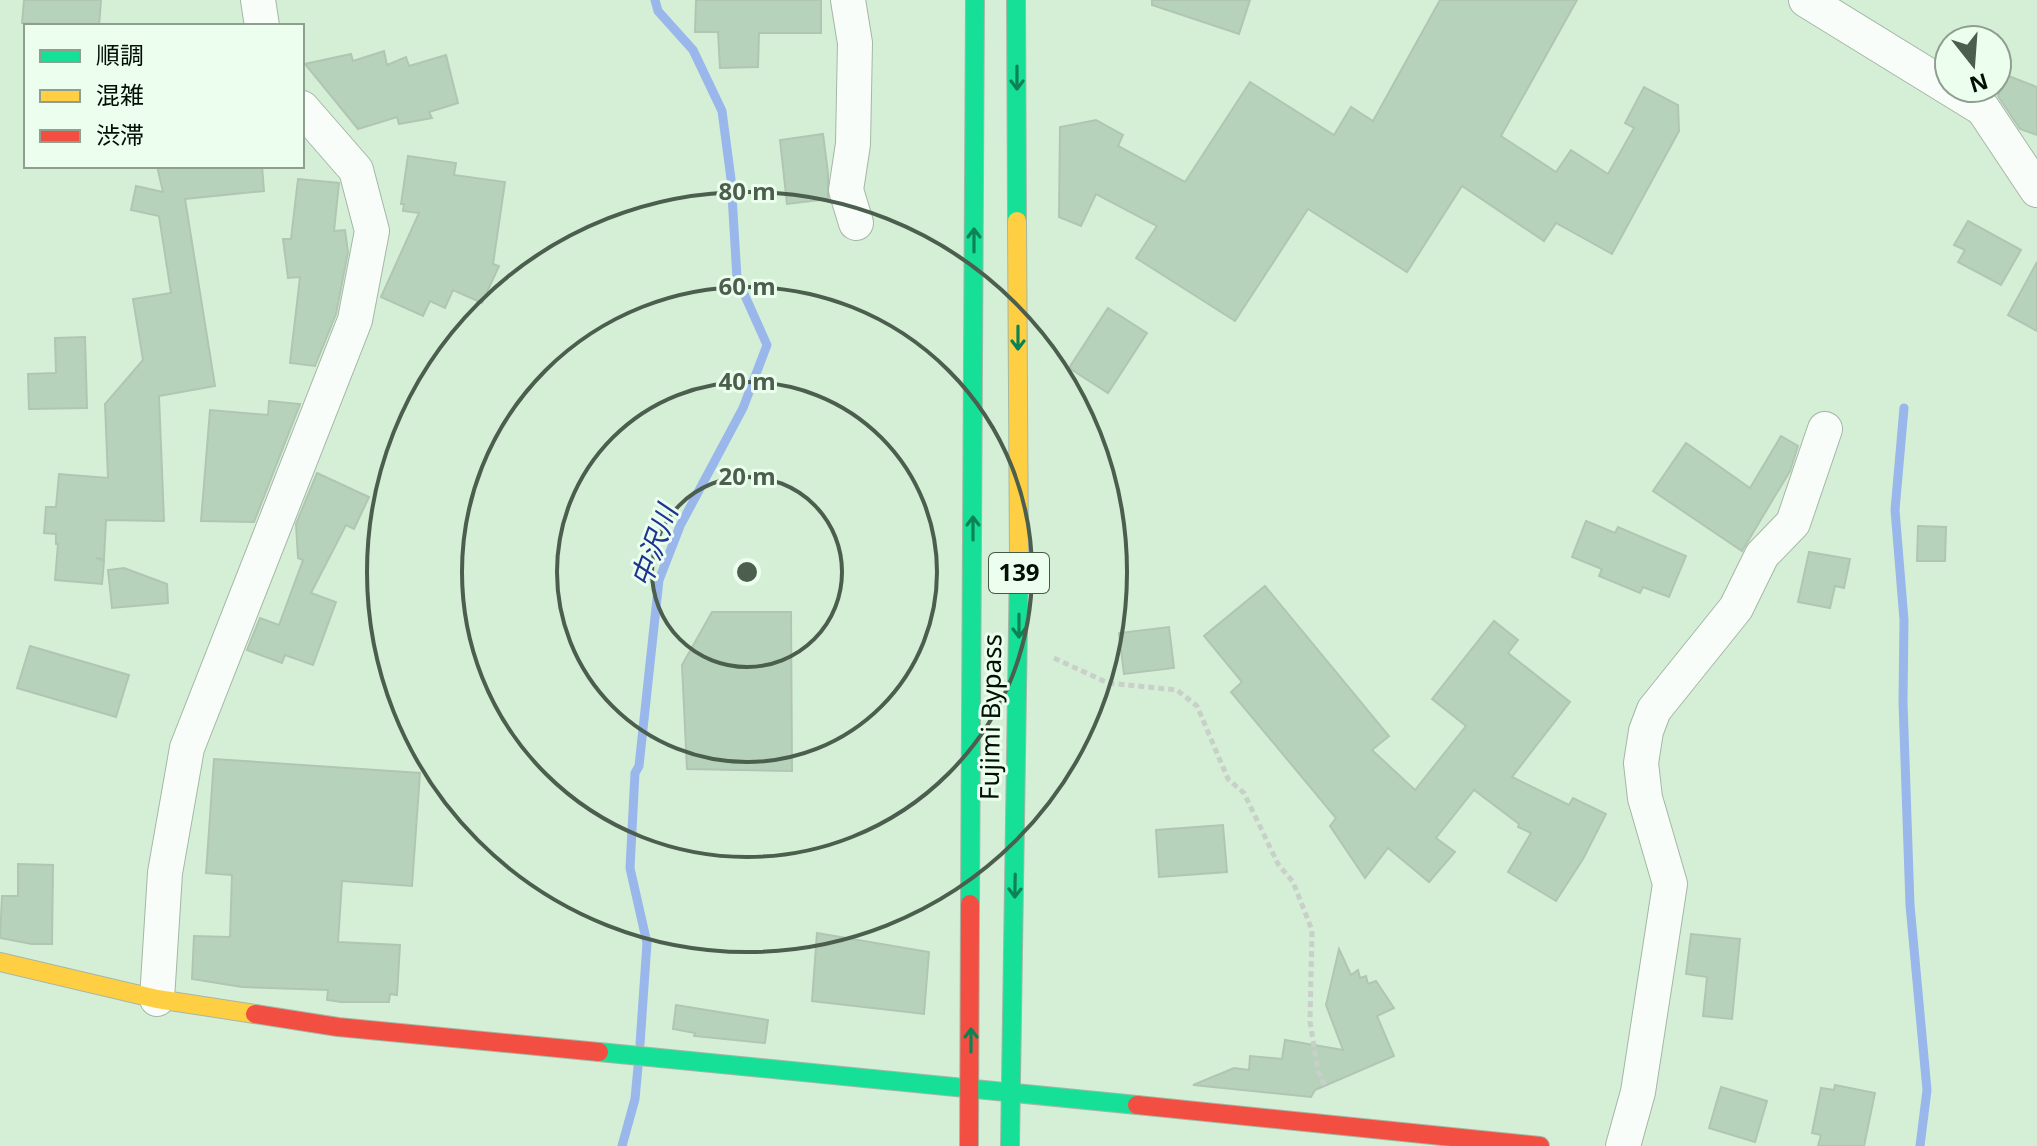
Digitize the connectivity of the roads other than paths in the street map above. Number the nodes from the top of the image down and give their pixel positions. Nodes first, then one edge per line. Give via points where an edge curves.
1 (258, 0) edge
2 (848, 0) edge
3 (975, 0) edge
4 (1016, 0) edge
5 (1806, 0) edge
6 (262, 24) edge
7 (304, 110) edge
8 (2037, 190) edge
9 (856, 223) dead end
10 (1825, 429) dead end
11 (0, 962) edge
12 (157, 999) junction
13 (971, 1089) junction
14 (1011, 1093) junction
15 (969, 1146) edge
16 (1010, 1146) edge
17 (1540, 1146) edge
18 (1623, 1146) edge

1 - 6 street
2 - 9 street via 855,43 853,144 846,190
13 -> 3 main road, Fujimi Bypass / 139
4 -> 14 main road, Fujimi Bypass / 139 via 1019,645
5 - 8 street via 1983,109
7 - 12 street via 356,170 372,231 355,320 187,748 165,873
10 - 18 street via 1793,523 1762,555 1736,608 1654,710 1646,731 1641,763 1645,798 1670,884 1638,1092
11 - 12 main road
12 - 13 main road via 338,1027
13 - 14 main road
13 - 15 main road, Fujimi Bypass / 139
14 - 16 main road, Fujimi Bypass / 139
14 - 17 main road

